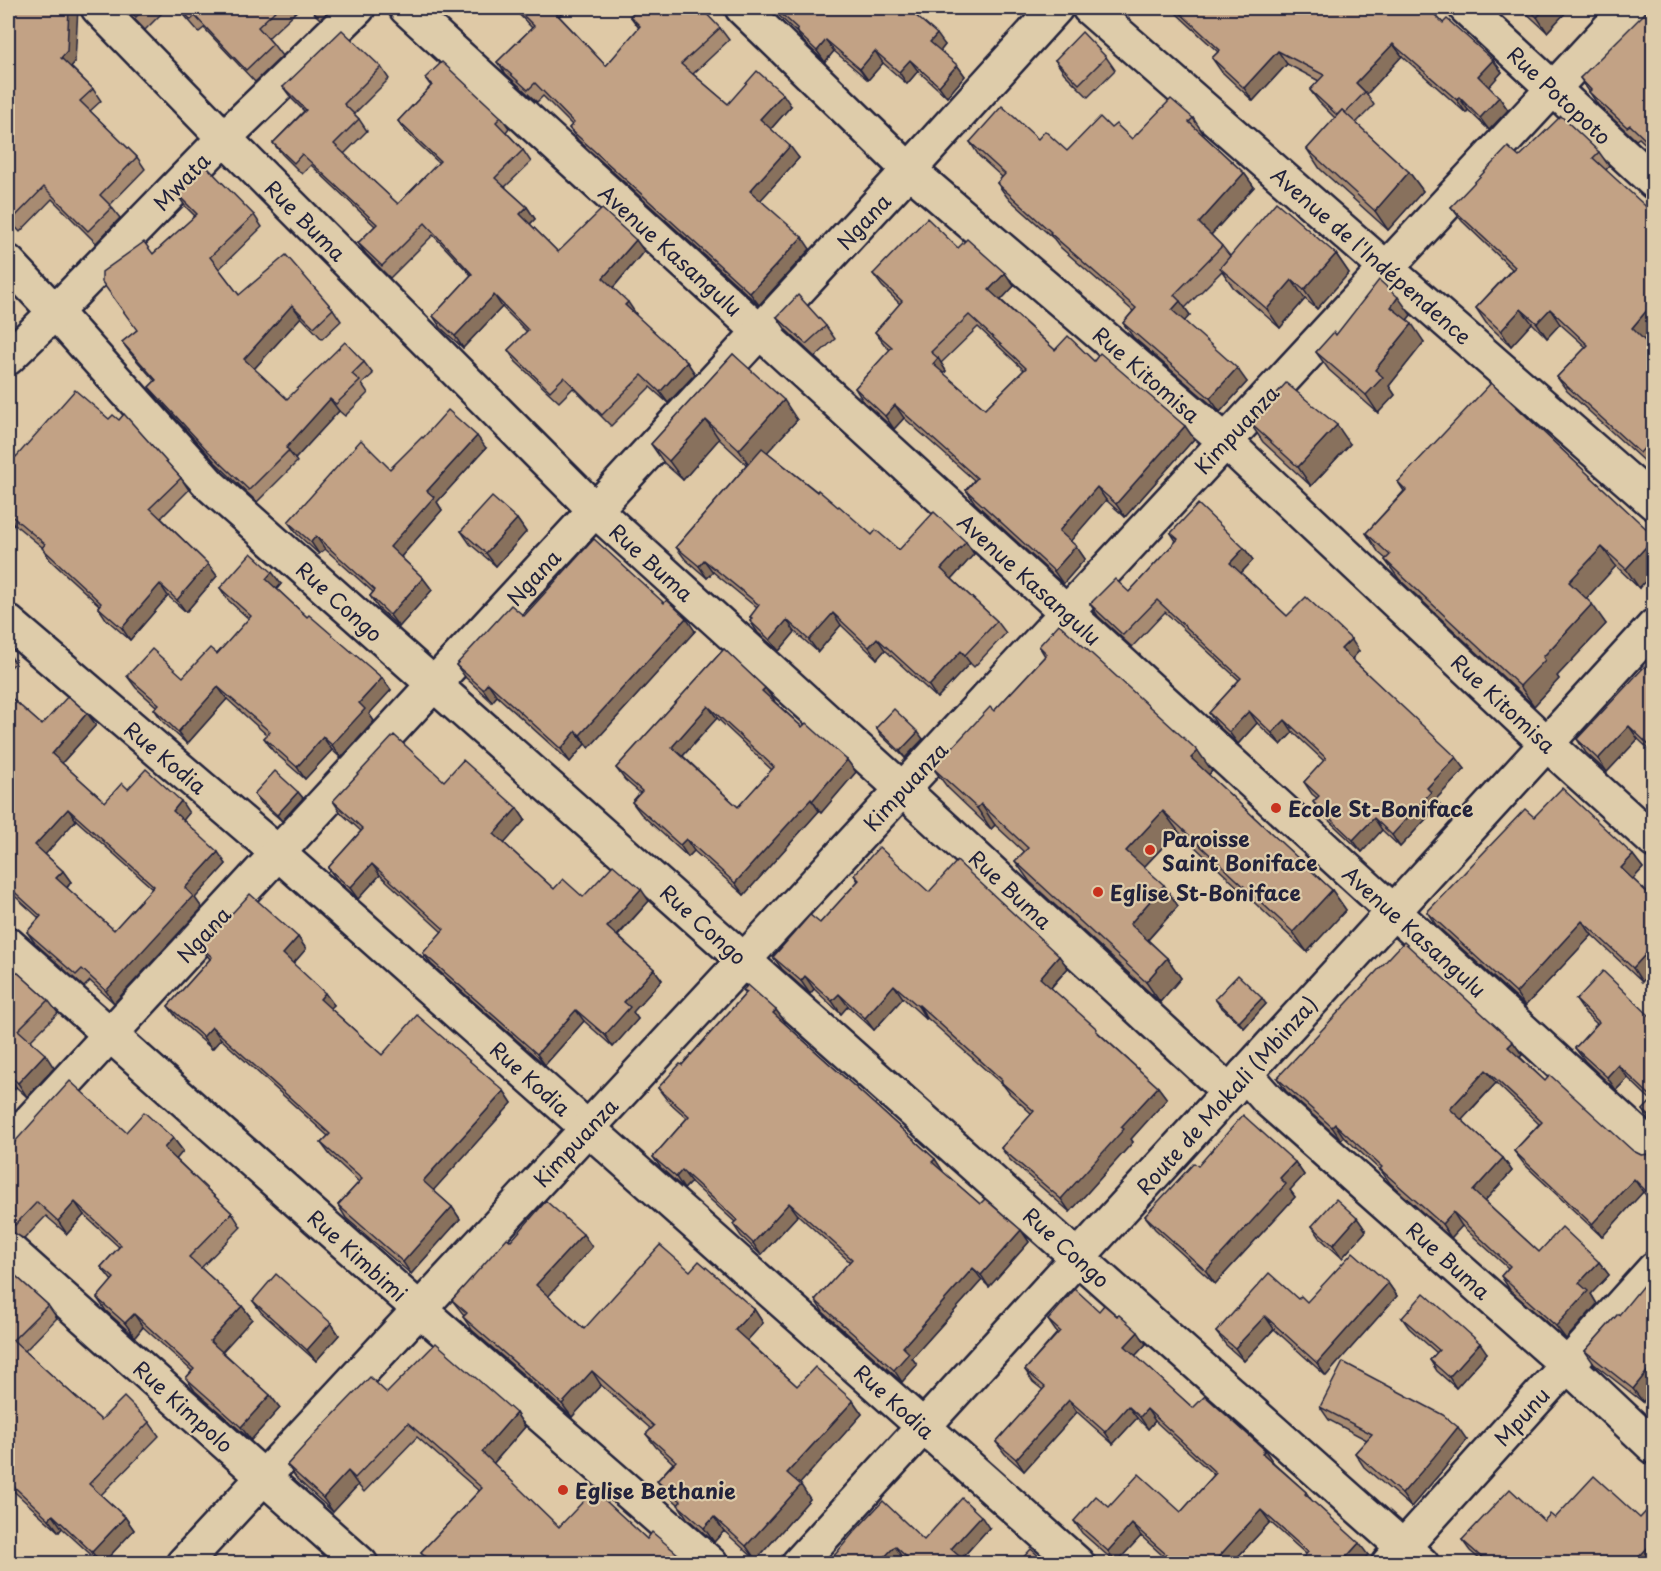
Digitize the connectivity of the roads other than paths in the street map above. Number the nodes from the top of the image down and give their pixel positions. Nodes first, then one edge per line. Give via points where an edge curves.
1 (98, 8) edge
2 (358, 8) edge
3 (406, 8) edge
4 (742, 8) edge
5 (1056, 8) edge
6 (1089, 8) edge
7 (1466, 8) edge
8 (1628, 8) edge
9 (1552, 88) junction
10 (224, 138) junction
11 (909, 170) junction
12 (1653, 182) edge
13 (8, 262) edge
14 (1386, 267) junction
15 (55, 312) junction
16 (760, 332) junction
17 (8, 358) edge
18 (1225, 441) junction
19 (1653, 503) edge
20 (596, 510) junction
21 (1066, 612) junction
22 (8, 622) edge
23 (1653, 626) edge
24 (434, 684) junction
25 (1547, 744) junction
26 (902, 789) junction
27 (1653, 841) edge
28 (278, 853) junction
29 (1394, 912) junction
30 (8, 944) edge
31 (744, 960) junction
32 (110, 1035) junction
33 (1237, 1083) junction
34 (588, 1128) junction
35 (8, 1145) edge
36 (1653, 1150) edge
37 (8, 1249) edge
38 (1078, 1258) junction
39 (1653, 1269) edge
40 (419, 1309) junction
41 (1566, 1365) junction
42 (924, 1426) junction
43 (1653, 1447) edge
44 (264, 1477) junction
45 (1404, 1558) edge
46 (183, 1563) edge
47 (361, 1563) edge
48 (711, 1563) edge
49 (798, 1563) edge
50 (1078, 1563) edge

1 - 10 street, Rue Buma
2 - 10 street, Mwata
3 - 16 street, Avenue Kasangulu
4 - 11 street, Rue Kitomisa
5 - 11 street, Ngana
6 - 14 street, Avenue de l'Indépendence
7 - 9 street, Rue Potopoto
8 - 9 street, Kimpuanza
9 - 12 street, Rue Potopoto
9 - 14 street, Kimpuanza
10 - 15 street, Mwata
10 - 20 street, Rue Buma
11 - 16 street, Ngana
11 - 18 street, Rue Kitomisa
13 - 15 street, Rue Congo
14 - 18 street, Kimpuanza
14 - 19 street, Avenue de l'Indépendence
15 - 17 street, Mwata
15 - 24 street, Rue Congo via 210,485
16 - 20 street, Ngana
16 - 21 street, Avenue Kasangulu
18 - 21 street, Kimpuanza
18 - 25 street, Rue Kitomisa
20 - 24 street, Ngana
20 - 26 street, Rue Buma
21 - 26 street, Kimpuanza
21 - 29 street, Avenue Kasangulu
22 - 28 street, Rue Kodia
23 - 25 street, Route de Mokali (Mbinza)
24 - 28 street, Ngana
24 - 31 street, Rue Congo
25 - 27 street, Rue Kitomisa
25 - 29 street, Route de Mokali (Mbinza)
26 - 31 street, Kimpuanza
26 - 33 street, Rue Buma
28 - 32 street, Ngana
28 - 34 street, Rue Kodia
29 - 33 street, Route de Mokali (Mbinza)
29 - 36 street, Avenue Kasangulu
30 - 32 street, Rue Kimbimi
31 - 34 street, Kimpuanza
31 - 38 street, Rue Congo
32 - 35 street, Ngana
32 - 40 street, Rue Kimbimi
33 - 38 street, Route de Mokali (Mbinza)
33 - 41 street, Rue Buma via 1268,1100
34 - 40 street, Kimpuanza
34 - 42 street, Rue Kodia
37 - 44 street, Rue Kimpolo
38 - 42 street, Route de Mokali (Mbinza)
38 - 45 street, Rue Congo
39 - 41 street, Mpunu
40 - 44 street, Kimpuanza
40 - 48 street, Rue Kimbimi
41 - 43 street, Rue Buma
41 - 45 street, Mpunu
42 - 49 street, Route de Mokali (Mbinza)
42 - 50 street, Rue Kodia
44 - 46 street, Kimpuanza
44 - 47 street, Rue Kimpolo

